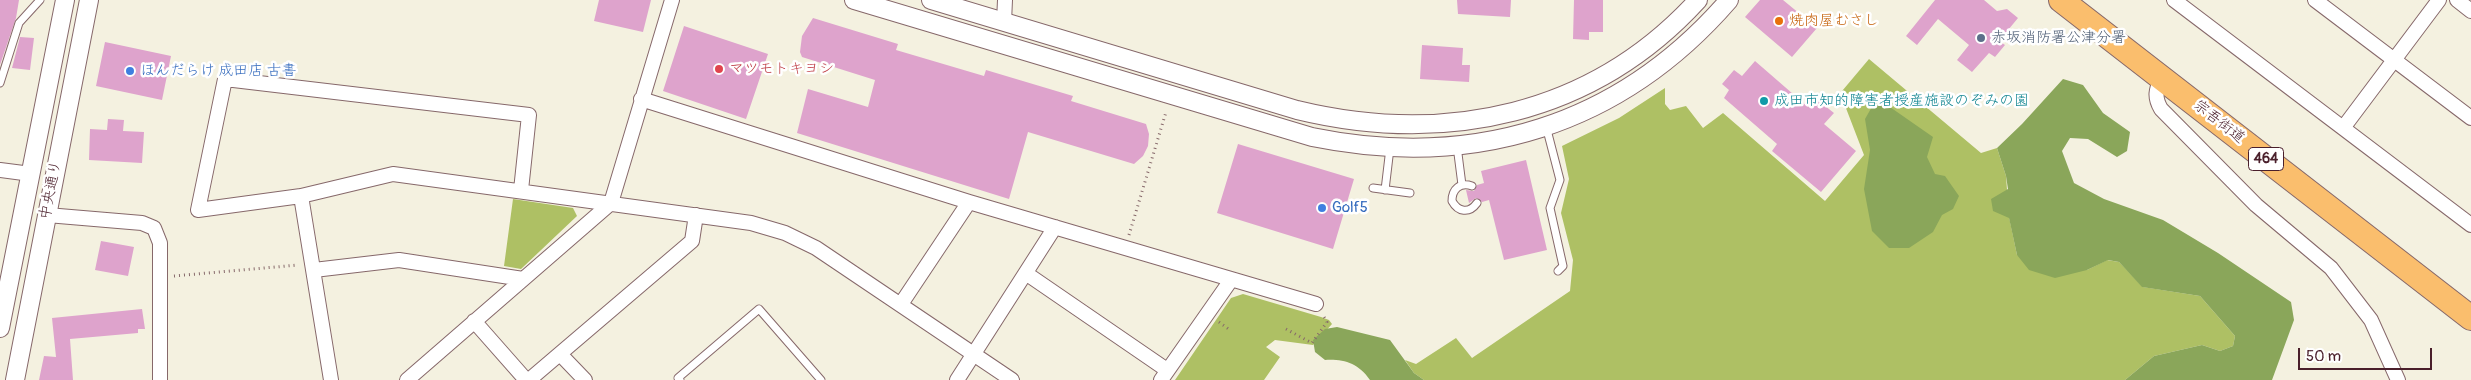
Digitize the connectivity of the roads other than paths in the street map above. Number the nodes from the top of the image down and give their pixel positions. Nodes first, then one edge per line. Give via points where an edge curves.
1 (40, 0) edge
2 (65, 0) edge
3 (88, 0) edge
4 (672, 0) edge
5 (854, 0) edge
6 (931, 0) edge
7 (1005, 0) edge
8 (1698, 0) edge
9 (1729, 0) edge
10 (2061, 0) edge
11 (2174, 0) edge
12 (2315, 0) edge
13 (2439, 0) edge
14 (2457, 0) edge
15 (2471, 11) edge
16 (1004, 22) junction
17 (2394, 60) junction
18 (2161, 78) junction
19 (0, 83) edge
20 (641, 99) junction
21 (2471, 118) edge
22 (1546, 126) junction
23 (2343, 128) junction
24 (1457, 146) junction
25 (1390, 148) junction
26 (0, 170) edge
27 (31, 174) junction
28 (1462, 185) junction
29 (1472, 186) dead end
30 (1373, 188) dead end
31 (521, 190) junction
32 (1386, 190) junction
33 (1410, 193) dead end
34 (301, 196) junction
35 (969, 202) junction
36 (611, 203) junction
37 (1477, 203) dead end
38 (46, 215) junction
39 (696, 215) junction
40 (2471, 224) edge
41 (1055, 228) junction
42 (314, 266) junction
43 (1558, 270) dead end
44 (5, 274) edge
45 (1027, 274) junction
46 (522, 279) junction
47 (1231, 280) junction
48 (3, 300) edge
49 (901, 304) junction
50 (1316, 304) dead end
51 (2471, 318) edge
52 (1, 321) edge
53 (474, 321) junction
54 (560, 354) junction
55 (973, 354) junction
56 (1164, 375) edge
57 (15, 380) edge
58 (160, 380) edge
59 (331, 380) edge
60 (407, 380) edge
61 (527, 380) edge
62 (585, 380) edge
63 (680, 380) edge
64 (821, 380) edge
65 (957, 380) edge
66 (1012, 380) edge
67 (2398, 380) edge

1 - 19 lane via 19,24
2 - 27 street, 中央通り
3 - 38 street, 中央通り
4 - 20 street
5 - 25 street via 1312,137
6 - 16 street
7 - 16 street
8 - 16 street via 1656,41 1609,74 1584,87 1522,111 1444,124 1406,126 1333,119 1297,110
9 - 22 street via 1686,45 1638,81 1607,100
10 - 18 highway, 宗吾街道 / 464
11 - 23 street
12 - 17 street
13 - 17 street
14 - 15 street
17 - 21 street
17 - 23 street
18 - 51 highway, 宗吾街道 / 464
18 - 67 street via 2155,91 2161,109 2256,204 2330,268 2371,320
20 - 35 street
20 - 36 street
22 - 24 street via 1504,139
22 - 43 lane via 1560,180 1550,208 1563,266
23 - 40 street
24 - 25 street
24 - 28 lane
25 - 32 lane
26 - 27 street
27 - 44 street, 中央通り
28 - 29 lane
28 - 37 lane via 1454,190 1452,201 1460,210 1470,213
30 - 32 lane
31 - 34 street via 393,174
31 - 34 street via 529,115 224,79 198,210
31 - 36 street
32 - 33 lane
34 - 42 street
35 - 41 street
35 - 49 street
36 - 39 street
36 - 46 street
38 - 57 street, 中央通り
38 - 58 street via 142,223 149,225 158,235
39 - 49 street via 768,227 800,239
39 - 54 street via 692,241
41 - 45 street
41 - 47 street
42 - 46 street via 399,260
42 - 59 street
44 - 48 street, 中央通り
45 - 55 street
45 - 56 street
46 - 53 street
47 - 50 street
47 - 56 street
48 - 52 street, 中央通り
49 - 55 street
53 - 60 street
53 - 61 street
54 - 61 street
54 - 62 street
55 - 65 street
55 - 66 street
63 - 64 lane via 678,378 758,309

